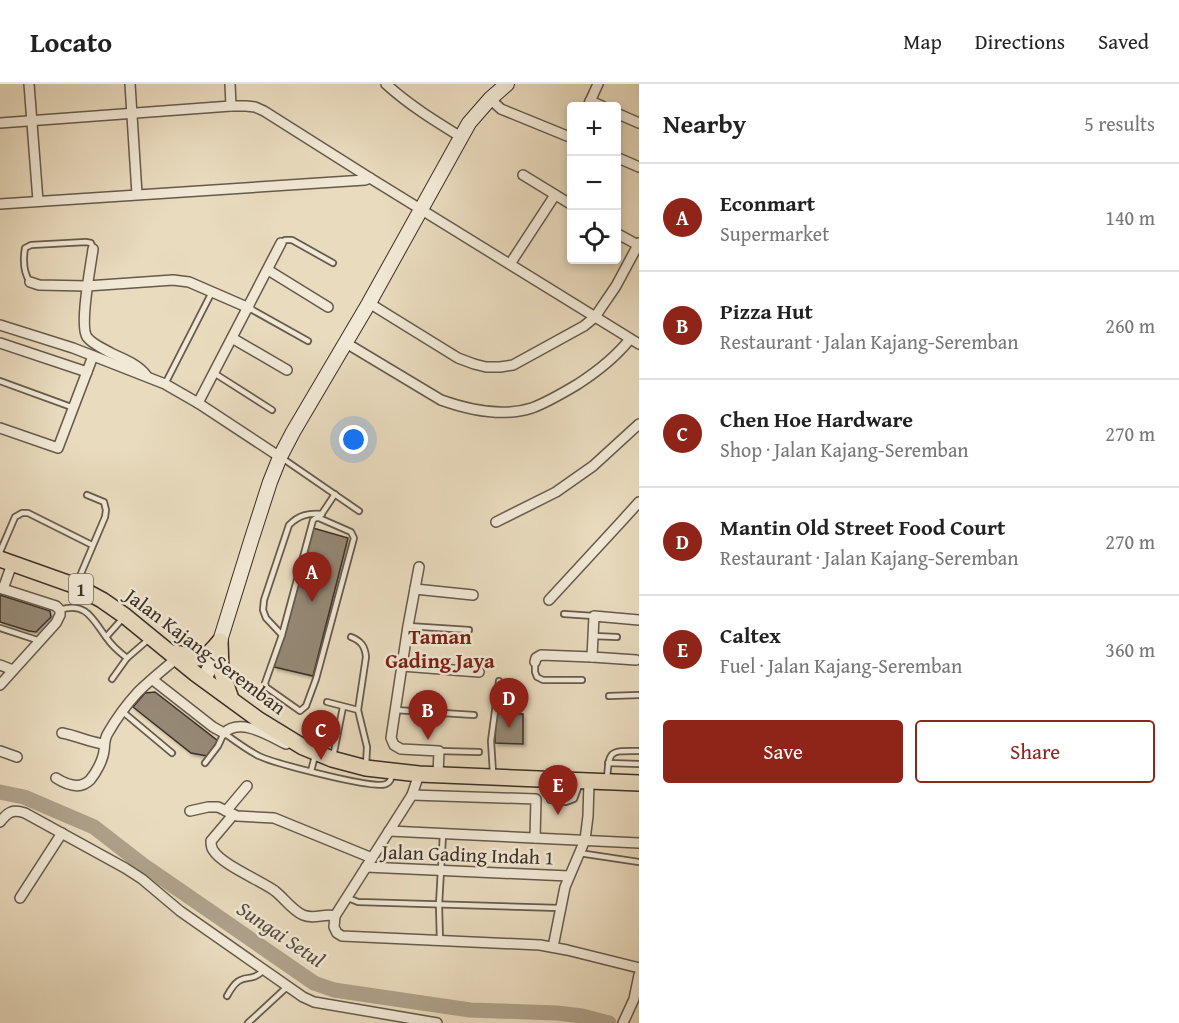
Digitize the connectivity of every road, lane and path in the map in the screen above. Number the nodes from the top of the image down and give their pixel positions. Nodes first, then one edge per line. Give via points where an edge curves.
1 (29, 84) edge
2 (130, 84) edge
3 (230, 84) edge
4 (386, 84) edge
5 (507, 84) edge
6 (598, 84) edge
7 (490, 99) junction
8 (590, 102) edge
9 (231, 106) junction
10 (132, 113) junction
11 (621, 115) edge
12 (32, 121) junction
13 (0, 123) edge
14 (639, 123) edge
15 (567, 136) edge
16 (461, 137) junction
17 (621, 159) edge
18 (639, 167) edge
19 (523, 175) dead end
20 (370, 178) junction
21 (137, 195) junction
22 (555, 195) junction
23 (38, 201) junction
24 (567, 203) edge
25 (0, 204) edge
26 (422, 210) junction
27 (621, 236) edge
28 (281, 243) joint
29 (638, 244) edge
30 (93, 249) joint
31 (333, 263) dead end
32 (510, 264) junction
33 (268, 270) junction
34 (30, 282) joint
35 (87, 286) junction
36 (212, 292) junction
37 (369, 303) junction
38 (328, 307) dead end
39 (249, 308) junction
40 (595, 317) junction
41 (0, 325) edge
42 (232, 338) junction
43 (308, 341) dead end
44 (635, 341) edge
45 (0, 343) edge
46 (346, 343) junction
47 (93, 356) junction
48 (287, 370) dead end
49 (87, 372) junction
50 (214, 373) junction
51 (147, 377) junction
52 (0, 381) edge
53 (165, 384) junction
54 (198, 403) junction
55 (74, 408) junction
56 (272, 410) dead end
57 (639, 424) edge
58 (0, 428) edge
59 (280, 457) junction
60 (335, 494) junction
61 (87, 495) dead end
62 (639, 501) edge
63 (359, 511) dead end
64 (321, 516) junction
65 (496, 522) dead end
66 (92, 545) junction
67 (0, 552) edge
68 (6, 562) edge
69 (419, 567) dead end
70 (76, 586) junction
71 (2, 588) edge
72 (415, 589) junction
73 (473, 595) dead end
74 (549, 600) dead end
75 (60, 609) junction
76 (564, 614) dead end
77 (125, 616) junction
78 (594, 616) junction
79 (639, 620) edge
80 (408, 626) junction
81 (0, 628) edge
82 (469, 630) dead end
83 (282, 635) junction
84 (593, 636) junction
85 (106, 637) junction
86 (151, 637) junction
87 (351, 637) dead end
88 (617, 637) dead end
89 (41, 641) junction
90 (220, 641) junction
91 (173, 655) junction
92 (592, 657) junction
93 (127, 658) junction
94 (636, 660) dead end
95 (535, 662) joint
96 (0, 665) edge
97 (402, 666) junction
98 (13, 670) junction
99 (479, 672) dead end
100 (112, 679) dead end
101 (204, 679) junction
102 (153, 680) junction
103 (582, 680) dead end
104 (499, 681) dead end
105 (0, 685) edge
106 (639, 695) edge
107 (609, 696) dead end
108 (231, 699) junction
109 (327, 702) dead end
110 (343, 707) junction
111 (358, 710) junction
112 (395, 710) junction
113 (123, 712) junction
114 (474, 715) dead end
115 (63, 733) dead end
116 (224, 733) junction
117 (104, 744) junction
118 (310, 750) junction
119 (0, 751) edge
120 (439, 751) junction
121 (639, 751) edge
122 (479, 752) dead end
123 (172, 753) dead end
124 (17, 758) dead end
125 (332, 759) junction
126 (205, 763) dead end
127 (608, 763) junction
128 (639, 764) edge
129 (366, 768) junction
130 (311, 771) junction
131 (392, 772) junction
132 (419, 774) junction
133 (438, 775) junction
134 (56, 778) dead end
135 (494, 778) junction
136 (539, 780) junction
137 (585, 782) junction
138 (607, 782) junction
139 (639, 783) edge
140 (247, 786) dead end
141 (412, 795) junction
142 (536, 799) junction
143 (190, 811) dead end
144 (229, 813) junction
145 (0, 822) edge
146 (389, 831) junction
147 (62, 833) junction
148 (443, 834) junction
149 (536, 838) junction
150 (585, 840) junction
151 (639, 843) edge
152 (579, 853) junction
153 (372, 858) junction
154 (639, 862) edge
155 (366, 867) junction
156 (440, 870) junction
157 (569, 876) junction
158 (20, 898) dead end
159 (348, 898) junction
160 (439, 905) junction
161 (561, 908) junction
162 (335, 916) junction
163 (440, 941) junction
164 (554, 947) junction
165 (639, 968) edge
166 (265, 970) junction
167 (639, 975) edge
168 (289, 986) junction
169 (227, 996) dead end
170 (637, 1001) edge
171 (248, 1023) edge
172 (437, 1023) edge
173 (623, 1023) edge

1 - 12 street
2 - 10 street
3 - 9 street
4 - 16 street via 417,110
5 - 7 main road
6 - 8 street
7 - 15 street via 501,109
7 - 16 main road
9 - 10 street
9 - 20 street via 264,111
10 - 12 street
10 - 21 street
11 - 14 street
12 - 13 street
12 - 23 street
16 - 26 main road
17 - 18 street
19 - 22 street
20 - 21 street
20 - 26 street
21 - 23 street
22 - 24 street
22 - 32 street
23 - 25 street
26 - 32 street
26 - 37 main road
27 - 29 street
28 - 31 lane via 292,240
28 - 33 street
29 - 40 street
30 - 34 lane via 86,242 25,248 24,275
30 - 35 street
32 - 40 street
33 - 38 street
33 - 39 street
34 - 35 street
35 - 36 street via 173,280
35 - 51 street via 87,337 138,367
36 - 39 street
36 - 53 lane
37 - 40 street via 458,358 486,367 513,365
37 - 46 main road
39 - 42 street
39 - 43 lane
40 - 44 street
41 - 47 street
42 - 48 street
42 - 50 street
44 - 46 street via 585,379 546,402 497,412 459,407 441,400
45 - 49 street
46 - 59 main road
47 - 49 street
47 - 51 street
49 - 55 street
50 - 54 street
50 - 56 lane
51 - 53 street
52 - 55 lane
53 - 54 street
54 - 59 street
55 - 58 street via 58,448
57 - 65 street via 593,466 556,492
59 - 60 lane
59 - 90 main road
60 - 63 lane
60 - 64 lane
61 - 66 lane via 104,502 106,510
62 - 74 street
64 - 83 lane via 313,520
64 - 83 lane via 304,514 289,525 264,600 266,618
64 - 83 lane via 351,532 354,538 316,679 306,706 300,711 265,683
66 - 67 lane via 22,513 15,517
66 - 70 lane
68 - 70 main road, Jalan Kajang-Seremban / 1
68 - 71 street
69 - 72 street
70 - 77 main road, Jalan Kajang-Seremban / 1
71 - 75 street
72 - 73 street
72 - 80 street
75 - 85 lane via 84,610
75 - 89 street via 56,623
76 - 78 lane
77 - 85 lane
77 - 86 main road, Jalan Kajang-Seremban / 1
78 - 79 street
78 - 84 street
80 - 82 lane
80 - 97 street
81 - 89 lane
84 - 88 lane
84 - 92 street
85 - 93 lane
86 - 91 main road, Jalan Kajang-Seremban / 1
86 - 93 lane
87 - 111 lane via 366,651
89 - 98 street
90 - 91 main road via 198,658
90 - 101 main road
90 - 108 main road via 221,670
91 - 101 main road, Jalan Kajang-Seremban / 1
91 - 102 street
92 - 94 street
92 - 95 street via 541,656
93 - 100 lane
95 - 103 lane via 537,677 543,680
96 - 98 street
97 - 99 street
97 - 112 street
98 - 105 street
101 - 108 main road, Jalan Kajang-Seremban / 1
102 - 113 street
102 - 116 street
104 - 135 lane via 491,741
106 - 107 lane
108 - 118 main road, Jalan Kajang-Seremban / 1
109 - 110 lane
110 - 111 lane
110 - 125 lane
111 - 129 lane via 367,747
112 - 114 lane
112 - 120 street via 394,745 401,749
113 - 117 street
113 - 123 lane
115 - 117 street
116 - 118 street via 234,728 252,729
116 - 126 lane
116 - 130 lane via 259,756
117 - 134 street via 101,761 83,785 72,786
118 - 125 main road, Jalan Kajang-Seremban / 1
118 - 130 lane
119 - 124 street
120 - 122 lane
120 - 133 street
121 - 127 lane via 617,751
125 - 129 main road, Jalan Kajang-Seremban / 1
127 - 128 lane
127 - 138 lane
129 - 131 main road, Jalan Kajang-Seremban / 1
130 - 131 lane via 378,785 386,785
131 - 132 main road, Jalan Kajang-Seremban / 1
132 - 133 main road, Jalan Kajang-Seremban / 1
132 - 141 street
133 - 135 main road, Jalan Kajang-Seremban / 1
135 - 136 main road, Jalan Kajang-Seremban / 1
136 - 137 main road, Jalan Kajang-Seremban / 1
136 - 137 lane via 550,800 566,802 574,799
136 - 142 street
137 - 138 main road, Jalan Kajang-Seremban / 1
137 - 150 street
138 - 139 main road, Jalan Kajang-Seremban / 1
140 - 144 street
141 - 142 street
141 - 146 street
142 - 149 street
143 - 144 street via 218,807
144 - 153 street via 274,818
144 - 162 street via 211,841 214,852 276,892 303,915
145 - 147 street via 17,810
146 - 148 street
146 - 153 street
147 - 158 street
147 - 166 street via 142,879 180,911
148 - 149 street
148 - 156 lane
149 - 150 street
150 - 151 street
150 - 152 street
152 - 154 lane
152 - 157 street
153 - 155 street
155 - 156 street, Jalan Gading Indah 1
155 - 159 street
156 - 157 street, Jalan Gading Indah 1
156 - 160 lane
157 - 161 street
159 - 160 lane via 358,902
159 - 162 street
160 - 161 lane
160 - 163 lane
161 - 164 street
162 - 163 street via 334,927 342,936
163 - 164 street
164 - 165 street
166 - 168 street
166 - 169 lane via 237,980
167 - 170 street
168 - 171 lane
168 - 172 street via 314,1002
170 - 173 street

